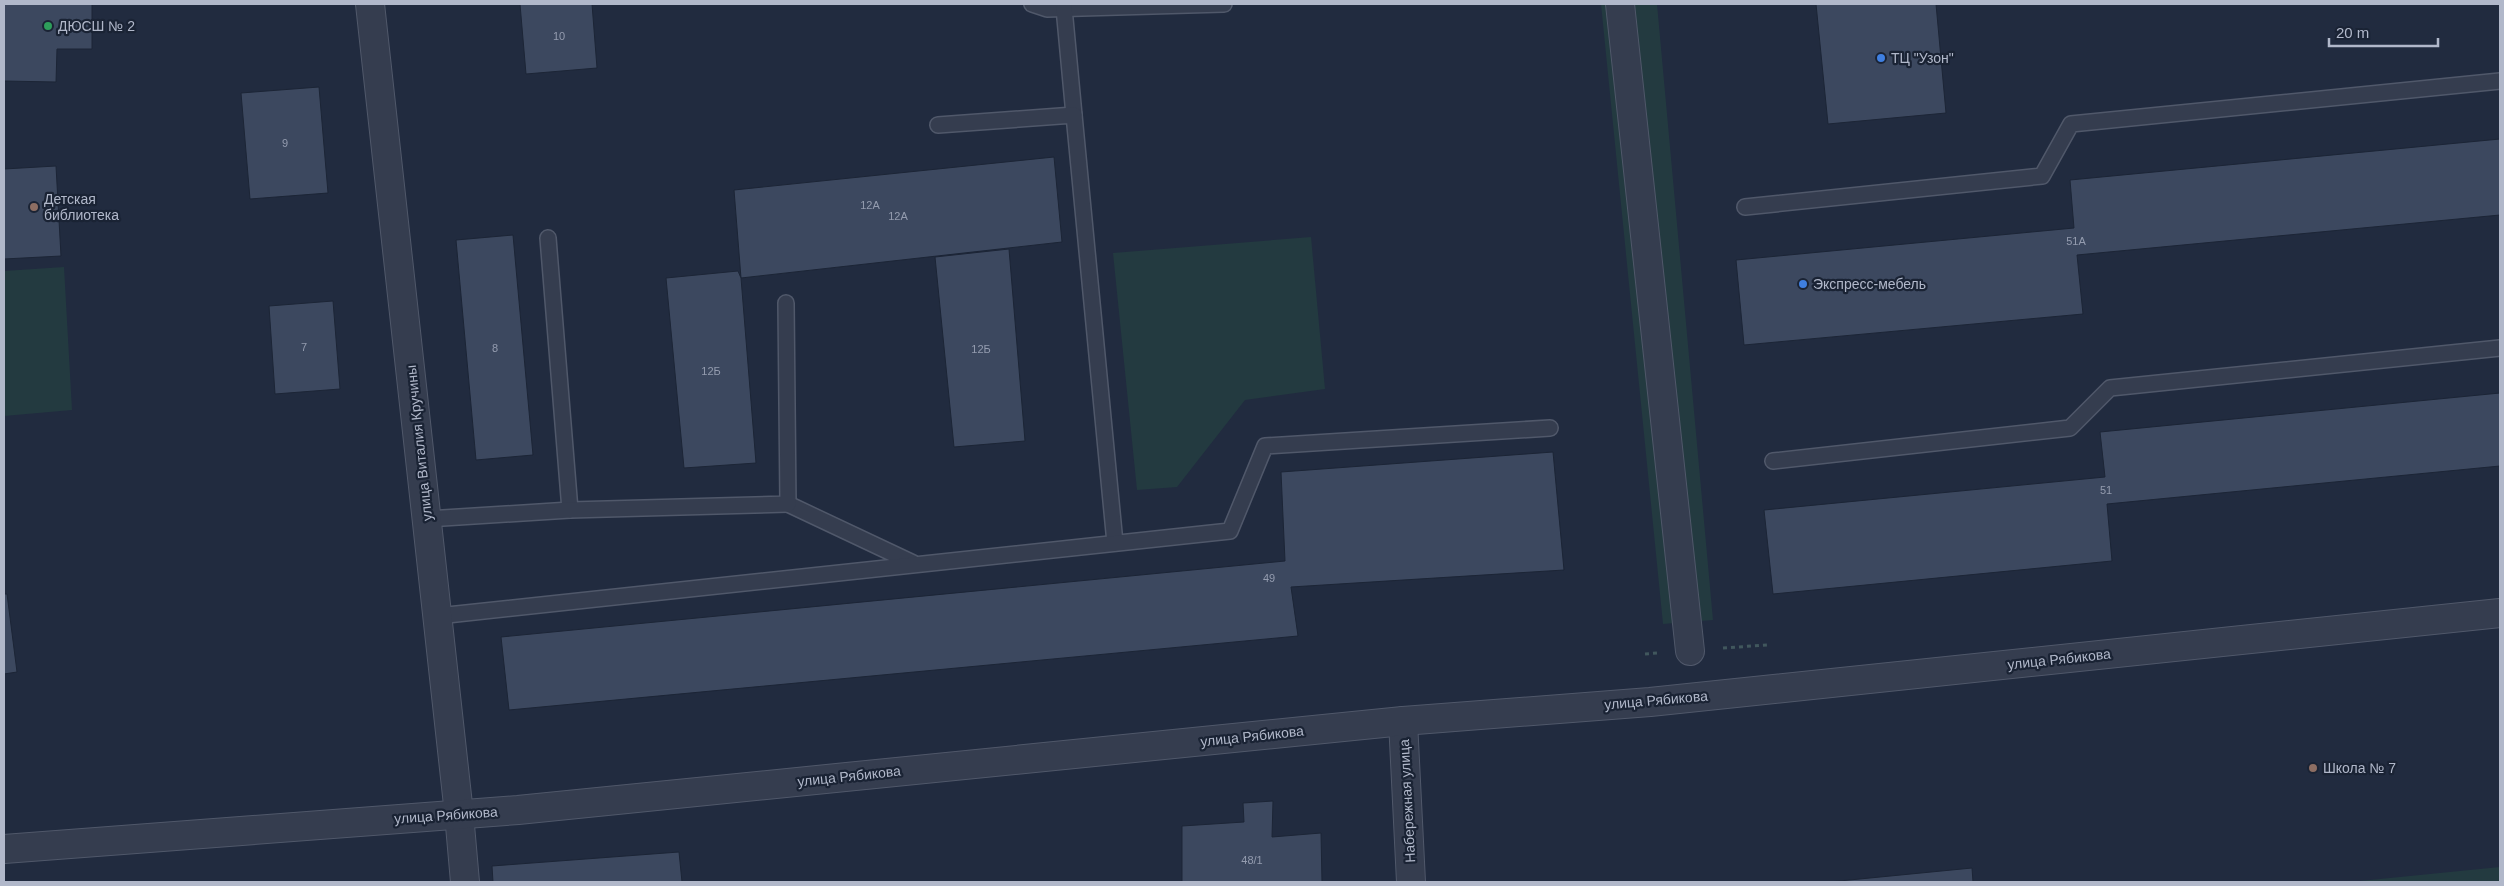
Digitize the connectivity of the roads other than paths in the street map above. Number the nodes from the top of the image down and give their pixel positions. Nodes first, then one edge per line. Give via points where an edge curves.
1 (370, 4) edge
2 (1032, 4) edge
3 (1224, 4) edge
4 (1620, 4) edge
5 (1064, 8) junction
6 (2500, 81) edge
7 (1074, 115) junction
8 (938, 125) dead end
9 (1745, 207) dead end
10 (548, 238) dead end
11 (786, 303) dead end
12 (2500, 348) edge
13 (1550, 428) dead end
14 (1773, 461) dead end
15 (788, 504) junction
16 (570, 510) junction
17 (427, 519) junction
18 (1115, 543) junction
19 (914, 564) junction
20 (2500, 613) edge
21 (438, 616) junction
22 (1690, 651) dead end
23 (1403, 720) junction
24 (459, 814) junction
25 (4, 849) edge
26 (465, 882) edge
27 (1411, 882) edge

1 - 17 street, улица Виталия Кручины
2 - 5 lane via 1047,9
3 - 5 lane
4 - 22 street
5 - 7 lane
6 - 9 lane via 2071,124 2042,176
7 - 8 lane
7 - 18 lane
10 - 16 lane
11 - 15 lane
12 - 14 lane via 2110,388 2070,428
13 - 18 lane via 1265,446 1230,532
15 - 16 lane
15 - 19 lane
16 - 17 lane
17 - 21 street, улица Виталия Кручины
18 - 19 lane
19 - 21 lane
20 - 23 street, улица Рябикова via 1650,702
21 - 24 street, улица Виталия Кручины
23 - 24 street, улица Рябикова
23 - 27 street, Набережная улица
24 - 25 street, улица Рябикова
24 - 26 street, улица Виталия Кручины

